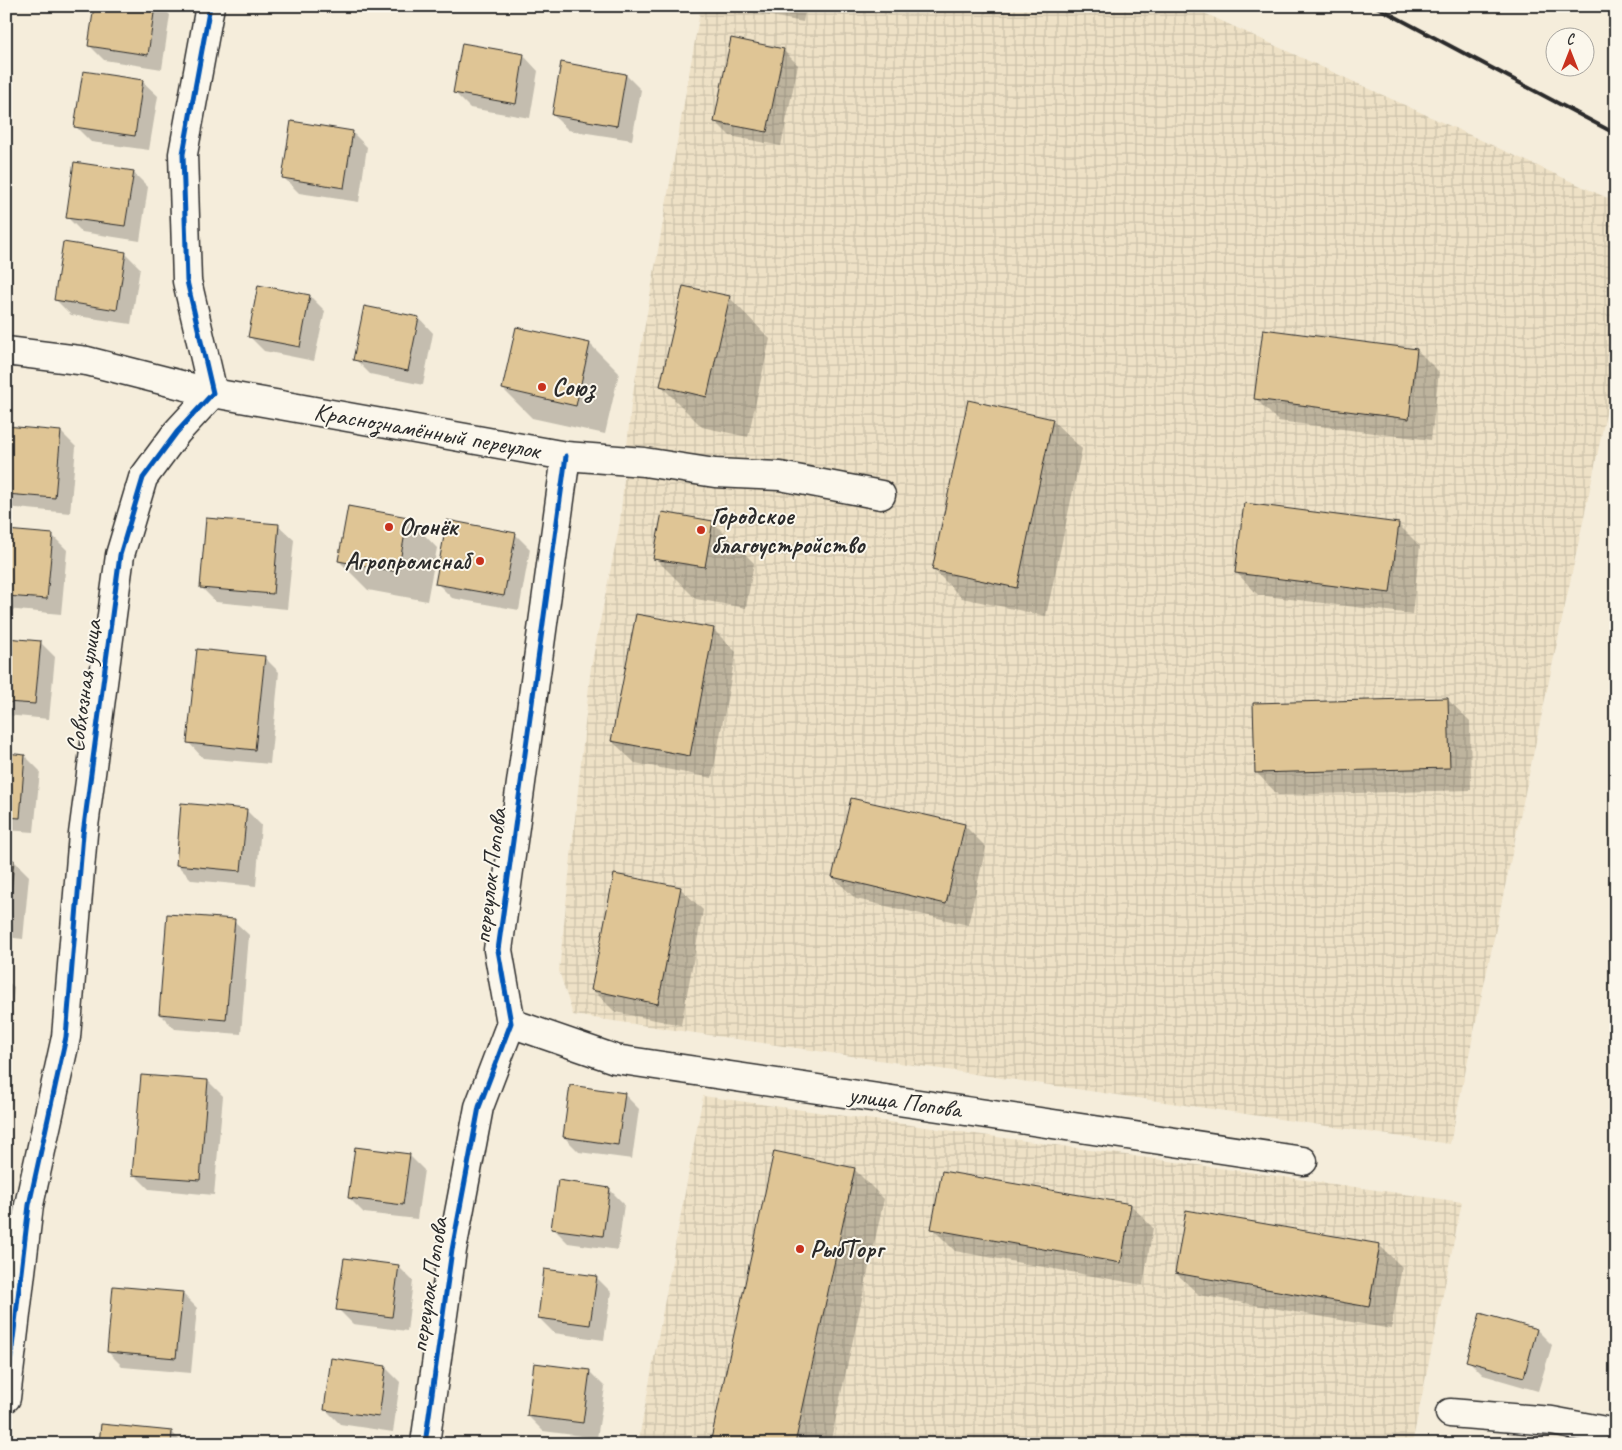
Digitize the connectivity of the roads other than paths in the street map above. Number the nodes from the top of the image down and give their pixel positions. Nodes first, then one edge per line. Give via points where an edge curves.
1 (210, 6) edge
2 (6, 351) edge
3 (213, 393) junction
4 (566, 456) junction
5 (881, 495) dead end
6 (511, 1024) junction
7 (1303, 1161) dead end
8 (6, 1398) edge
9 (1450, 1414) dead end
10 (1616, 1433) edge
11 (425, 1444) edge

1 - 3 street via 183,154 187,281
2 - 3 street, Краснознамённый переулок via 87,361
3 - 4 street, Краснознамённый переулок
3 - 8 street, Совхозная улица via 177,432 143,478 120,555 83,834 66,1037 28,1205
4 - 5 street, Краснознамённый переулок via 644,462 715,473 780,476
4 - 6 street, переулок Попова via 498,950
6 - 7 street, улица Попова via 615,1059
6 - 11 street, переулок Попова via 479,1107 452,1250
9 - 10 street via 1552,1421

